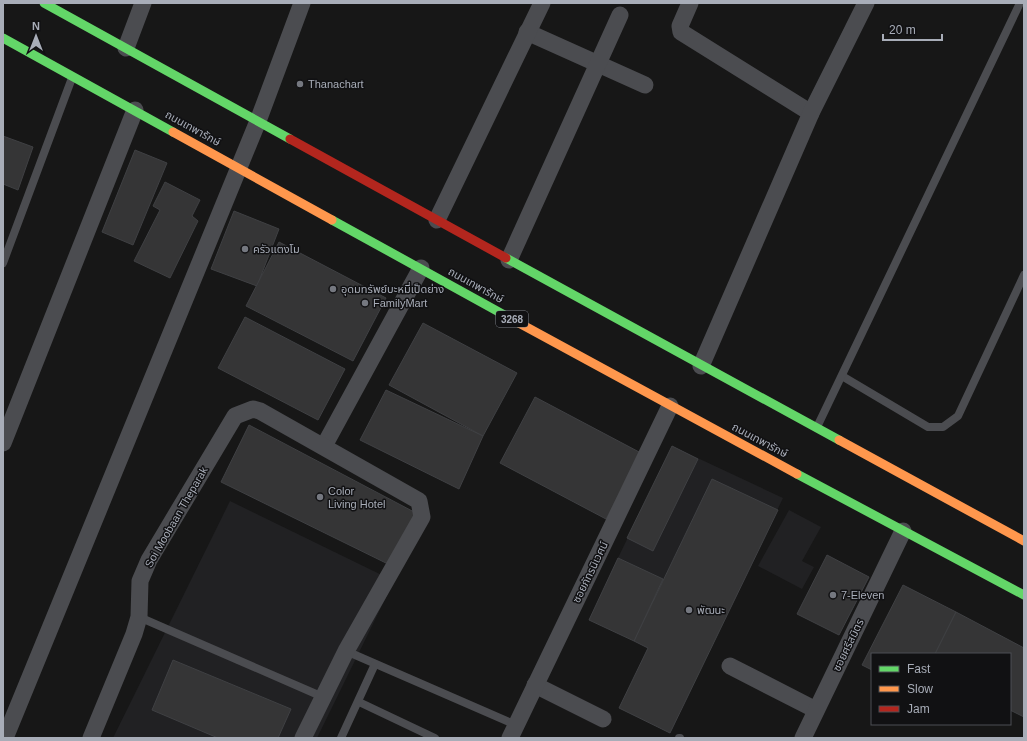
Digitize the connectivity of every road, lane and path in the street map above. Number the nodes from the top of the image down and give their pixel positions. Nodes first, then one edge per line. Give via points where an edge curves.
1 (46, 3) edge
2 (143, 3) edge
3 (302, 3) edge
4 (542, 3) edge
5 (690, 3) edge
6 (866, 3) edge
7 (1020, 3) edge
8 (620, 15) dead end
9 (527, 32) junction
10 (3, 38) edge
11 (126, 48) junction
12 (598, 64) junction
13 (73, 76) junction
14 (644, 85) dead end
15 (135, 110) junction
16 (811, 113) junction
17 (258, 121) junction
18 (239, 167) junction
19 (437, 220) junction
20 (509, 260) junction
21 (3, 263) edge
22 (420, 268) junction
23 (1024, 275) edge
24 (701, 366) junction
25 (842, 376) junction
26 (670, 406) junction
27 (816, 428) junction
28 (3, 443) edge
29 (324, 446) junction
30 (903, 531) junction
31 (1024, 541) edge
32 (1024, 595) edge
33 (139, 616) junction
34 (346, 651) junction
35 (375, 664) junction
36 (730, 666) dead end
37 (535, 685) junction
38 (323, 697) junction
39 (359, 702) junction
40 (816, 710) junction
41 (603, 719) dead end
42 (513, 732) edge
43 (5, 738) edge
44 (91, 738) edge
45 (303, 738) edge
46 (342, 738) edge
47 (435, 738) edge
48 (803, 738) edge

1 - 11 main road
2 - 11 street
3 - 17 street
4 - 9 street
5 - 16 street via 680,26 681,32
6 - 16 street
7 - 25 lane
8 - 12 street
9 - 12 street
9 - 19 street
10 - 13 main road, ถนนเทพารักษ์ / 3268
11 - 17 main road
12 - 14 street
12 - 20 street
13 - 15 main road, ถนนเทพารักษ์ / 3268
13 - 21 lane
15 - 18 main road, ถนนเทพารักษ์ / 3268
15 - 28 street
16 - 24 street
17 - 18 street
17 - 19 main road
18 - 22 main road, ถนนเทพารักษ์ / 3268
18 - 43 street
19 - 20 main road
20 - 24 main road
22 - 26 main road, ถนนเทพารักษ์ / 3268
22 - 29 street
23 - 25 lane via 958,416 943,427 928,427
24 - 27 main road
25 - 27 lane
26 - 30 main road, ถนนเทพารักษ์ / 3268
26 - 37 street, ซอยภัทรนิเวศน์
27 - 31 main road
29 - 33 street, Soi Moobaan Theparak via 260,411 253,409 235,416 149,560 140,581
29 - 34 street, Soi Moobaan Theparak via 419,501 422,517
30 - 32 main road, ถนนเทพารักษ์ / 3268
30 - 40 street, ซอยศรีสมิตร
33 - 38 lane
33 - 44 street, Soi Moobaan Theparak
34 - 35 lane
34 - 38 street, Soi Moobaan Theparak
35 - 39 lane
35 - 42 lane
36 - 40 street
37 - 41 street
37 - 42 street, ซอยภัทรนิเวศน์
38 - 45 street, Soi Moobaan Theparak
39 - 46 lane
39 - 47 lane
40 - 48 street, ซอยศรีสมิตร

